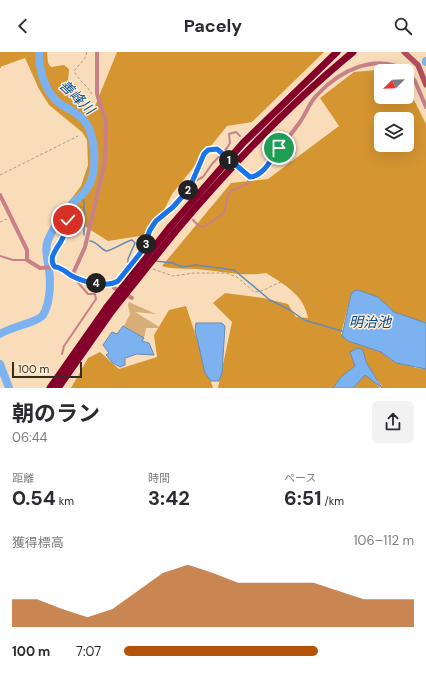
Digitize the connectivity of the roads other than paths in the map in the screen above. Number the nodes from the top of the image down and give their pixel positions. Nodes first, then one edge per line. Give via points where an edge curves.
1 (96, 52) edge
2 (337, 52) edge
3 (404, 52) edge
4 (351, 53) edge
5 (397, 64) edge
6 (414, 80) edge
7 (426, 85) edge
8 (426, 107) edge
9 (240, 136) dead end
10 (250, 177) junction
11 (193, 182) junction
12 (0, 195) edge
13 (193, 220) dead end
14 (172, 230) junction
15 (0, 256) edge
16 (27, 260) junction
17 (72, 276) junction
18 (114, 284) junction
19 (132, 298) dead end
20 (62, 354) dead end
21 (69, 366) junction
22 (50, 388) edge
23 (58, 388) edge

1 - 17 street via 97,94 106,122 105,161 85,247
2 - 14 highway via 243,143
3 - 7 main road via 418,65
4 - 14 highway via 268,129
5 - 10 street via 370,59 351,66 316,95 300,123 261,173
6 - 8 street
9 - 11 lane via 236,132 229,134 230,143 227,148 203,177
10 - 11 street, bridge via 217,149 208,150 204,154
10 - 13 lane via 247,184 228,195 224,213 204,227 198,226
11 - 18 street via 183,197 156,221 142,251
12 - 16 street via 28,250
14 - 21 highway, bridge
15 - 16 lane via 13,260
16 - 17 street via 43,268 58,267
17 - 18 street via 107,286
17 - 20 lane via 88,294 95,294 96,299 64,346
18 - 19 street via 114,288
21 - 22 highway
21 - 23 highway

